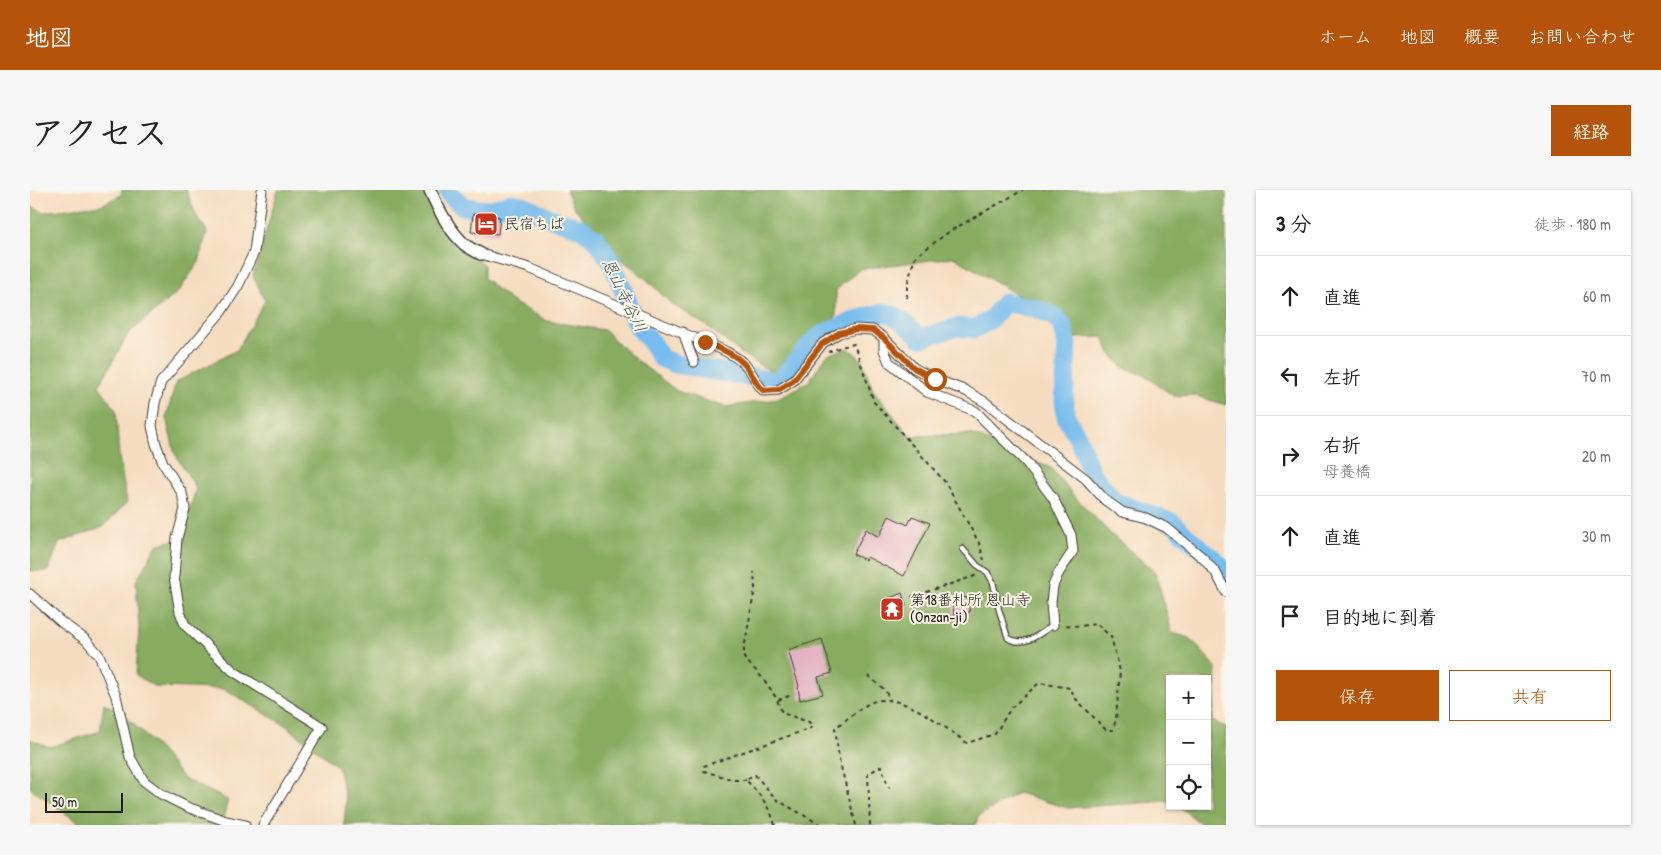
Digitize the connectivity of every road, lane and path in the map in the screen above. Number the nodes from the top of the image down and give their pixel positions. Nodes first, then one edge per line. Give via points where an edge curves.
1 (262, 190) edge
2 (430, 190) edge
3 (1023, 190) edge
4 (481, 254) joint
5 (907, 298) dead end
6 (683, 332) junction
7 (884, 338) junction
8 (825, 353) dead end
9 (694, 362) dead end
10 (963, 550) dead end
11 (754, 572) dead end
12 (987, 572) junction
13 (1226, 592) edge
14 (30, 594) edge
15 (911, 598) dead end
16 (1053, 624) junction
17 (868, 676) dead end
18 (792, 694) dead end
19 (778, 700) junction
20 (890, 700) junction
21 (746, 780) junction
22 (889, 788) dead end
23 (245, 825) edge
24 (263, 825) edge
25 (776, 825) edge
26 (821, 825) edge
27 (856, 825) edge
28 (870, 825) edge

1 - 24 street via 254,252 222,312 161,382 152,426 163,463 182,493 184,509 177,538 174,577 185,625 232,670 322,726
2 - 4 street via 440,212 464,244
3 - 5 path via 950,231 915,257
4 - 6 street via 529,268
6 - 7 street via 738,358 764,391 778,390 793,381 822,344 839,333 873,330
6 - 9 street
7 - 13 street via 914,368 985,402 1086,479 1105,500 1122,512 1167,528 1203,558
7 - 16 street via 884,350 890,362 927,392 975,411 1026,462 1053,498 1071,535 1072,551 1053,586
8 - 12 path via 854,344 874,402 946,482 979,543
10 - 12 lane
11 - 19 path via 756,588 744,658
12 - 15 path
12 - 16 lane via 993,582 1008,638 1022,642
14 - 23 street via 86,640 99,655 116,696 130,758 144,780 161,794 187,807
16 - 20 path via 1097,624 1111,637 1120,672 1113,730 1106,730 1076,699 1070,688 1039,683 1011,708 995,734 967,743 920,712
17 - 20 path via 885,690
18 - 19 path
19 - 21 path via 782,713 813,726 704,766 704,770 734,780
20 - 27 path via 871,702 834,728
21 - 25 path via 760,795
21 - 26 path via 755,775 777,800
22 - 28 path via 881,766 868,774

